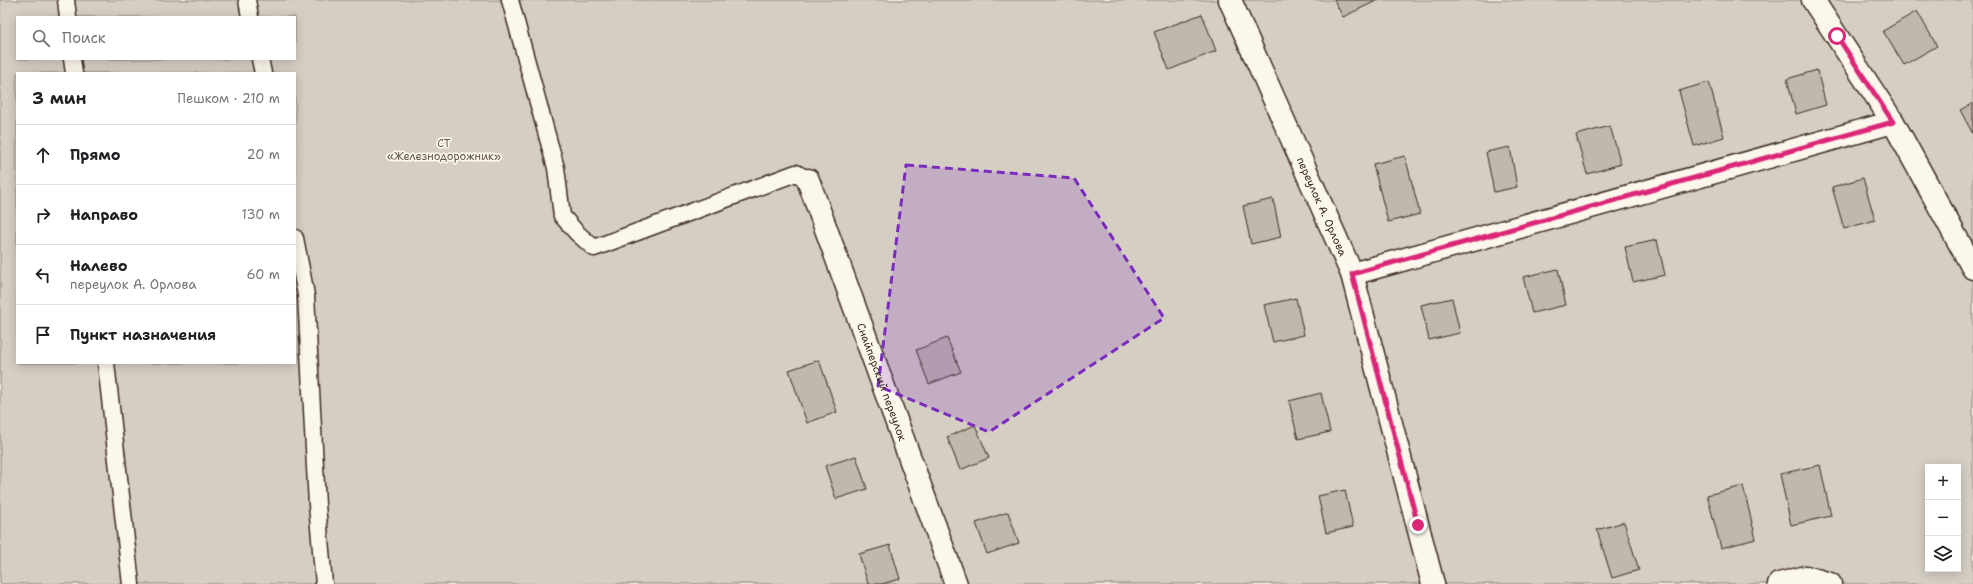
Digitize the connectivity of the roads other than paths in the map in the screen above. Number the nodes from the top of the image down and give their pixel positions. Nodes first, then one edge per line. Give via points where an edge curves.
1 (66, 0) edge
2 (246, 0) edge
3 (510, 0) edge
4 (1230, 0) edge
5 (1813, 0) edge
6 (68, 16) edge
7 (250, 16) edge
8 (72, 60) edge
9 (260, 60) edge
10 (74, 72) edge
11 (263, 72) edge
12 (1893, 122) junction
13 (808, 180) joint
14 (296, 243) edge
15 (1973, 268) edge
16 (1352, 274) junction
17 (106, 364) edge
18 (131, 584) edge
19 (324, 584) edge
20 (956, 584) edge
21 (1433, 584) edge
22 (1779, 584) edge
23 (1830, 584) edge

1 - 6 lane
2 - 7 lane
3 - 13 lane via 556,168 562,216 594,248 796,173
4 - 16 street, переулок А. Орлова
5 - 12 street
8 - 10 lane
9 - 11 lane
12 - 15 street
12 - 16 street
13 - 20 street, Снайперский переулок
14 - 19 lane via 306,295 317,505
16 - 21 street, переулок А. Орлова
17 - 18 lane
22 - 23 street via 1806,577

